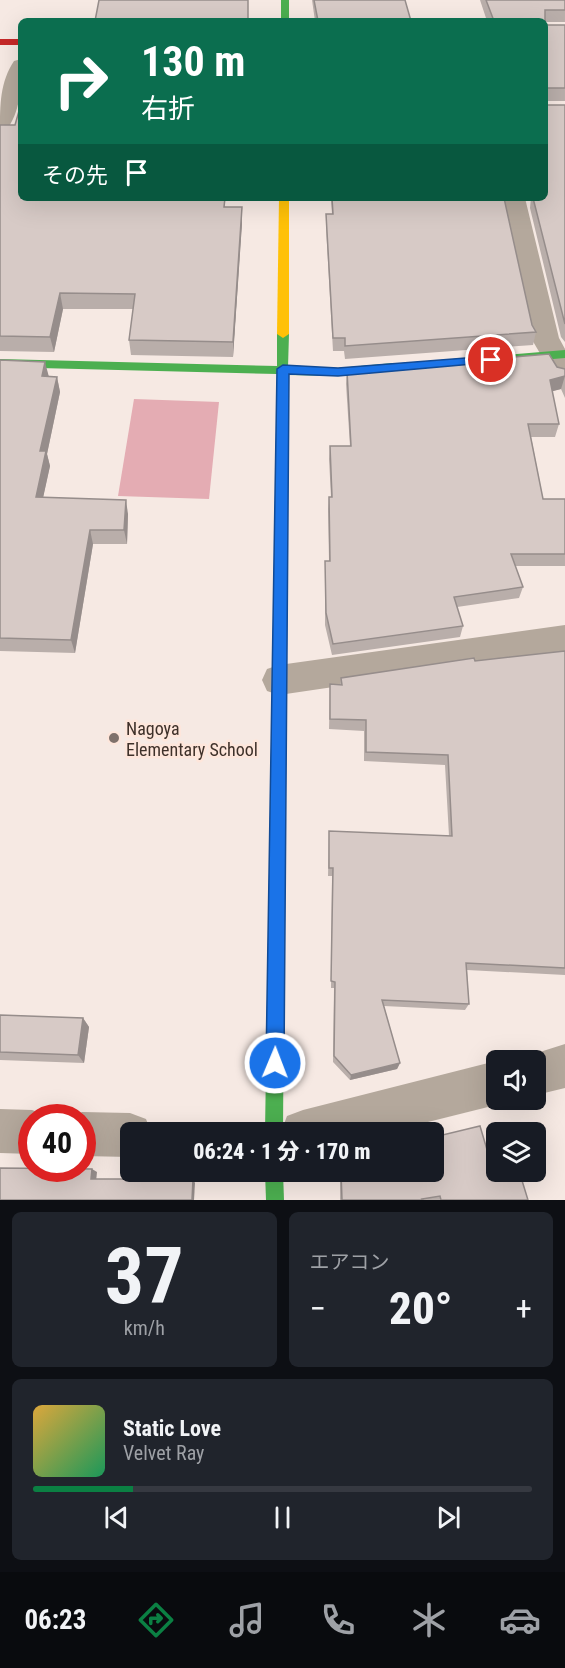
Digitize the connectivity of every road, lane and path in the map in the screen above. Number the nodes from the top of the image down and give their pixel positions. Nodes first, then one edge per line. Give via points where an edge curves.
1 (285, 0) edge
2 (285, 18) edge
3 (0, 42) edge
4 (18, 42) edge
5 (18, 73) edge
6 (0, 123) edge
7 (284, 201) edge
8 (514, 201) edge
9 (487, 360) edge
10 (562, 360) edge
11 (0, 363) edge
12 (407, 366) edge
13 (283, 369) junction
14 (565, 639) edge
15 (279, 680) junction
16 (565, 1066) edge
17 (546, 1071) edge
18 (486, 1086) edge
19 (274, 1122) edge
20 (342, 1122) edge
21 (0, 1131) edge
22 (18, 1132) edge
23 (96, 1134) edge
24 (120, 1135) edge
25 (274, 1182) edge
26 (274, 1200) edge

1 - 2 street
3 - 4 street
5 - 6 street
7 - 13 street
8 - 10 street via 545,338
9 - 10 street
11 - 13 street
12 - 13 street via 338,372
13 - 15 street
14 - 15 street
15 - 19 street
16 - 17 street
18 - 20 street
21 - 22 street
23 - 24 street
25 - 26 street

